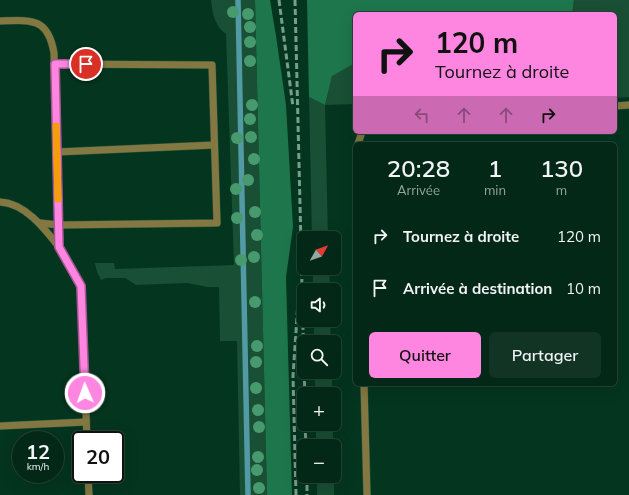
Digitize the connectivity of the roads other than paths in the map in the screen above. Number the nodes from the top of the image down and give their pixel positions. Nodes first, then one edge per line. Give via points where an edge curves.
1 (0, 21) edge
2 (55, 64) junction
3 (629, 105) edge
4 (617, 106) edge
5 (214, 145) junction
6 (57, 152) junction
7 (0, 202) edge
8 (40, 223) junction
9 (59, 225) junction
10 (59, 247) junction
11 (364, 386) edge
12 (86, 422) junction
13 (0, 426) edge
14 (86, 431) edge
15 (88, 483) edge
16 (89, 495) edge
17 (367, 495) edge

1 - 2 lane via 28,20 37,23 48,33 52,41
2 - 5 lane via 212,65
2 - 6 lane
3 - 4 lane
5 - 6 lane
5 - 9 lane via 217,223
6 - 9 lane
7 - 8 lane via 14,205
8 - 9 lane
8 - 10 lane
9 - 10 lane
10 - 12 lane via 81,286
11 - 17 lane
12 - 13 lane
12 - 14 lane
15 - 16 lane

